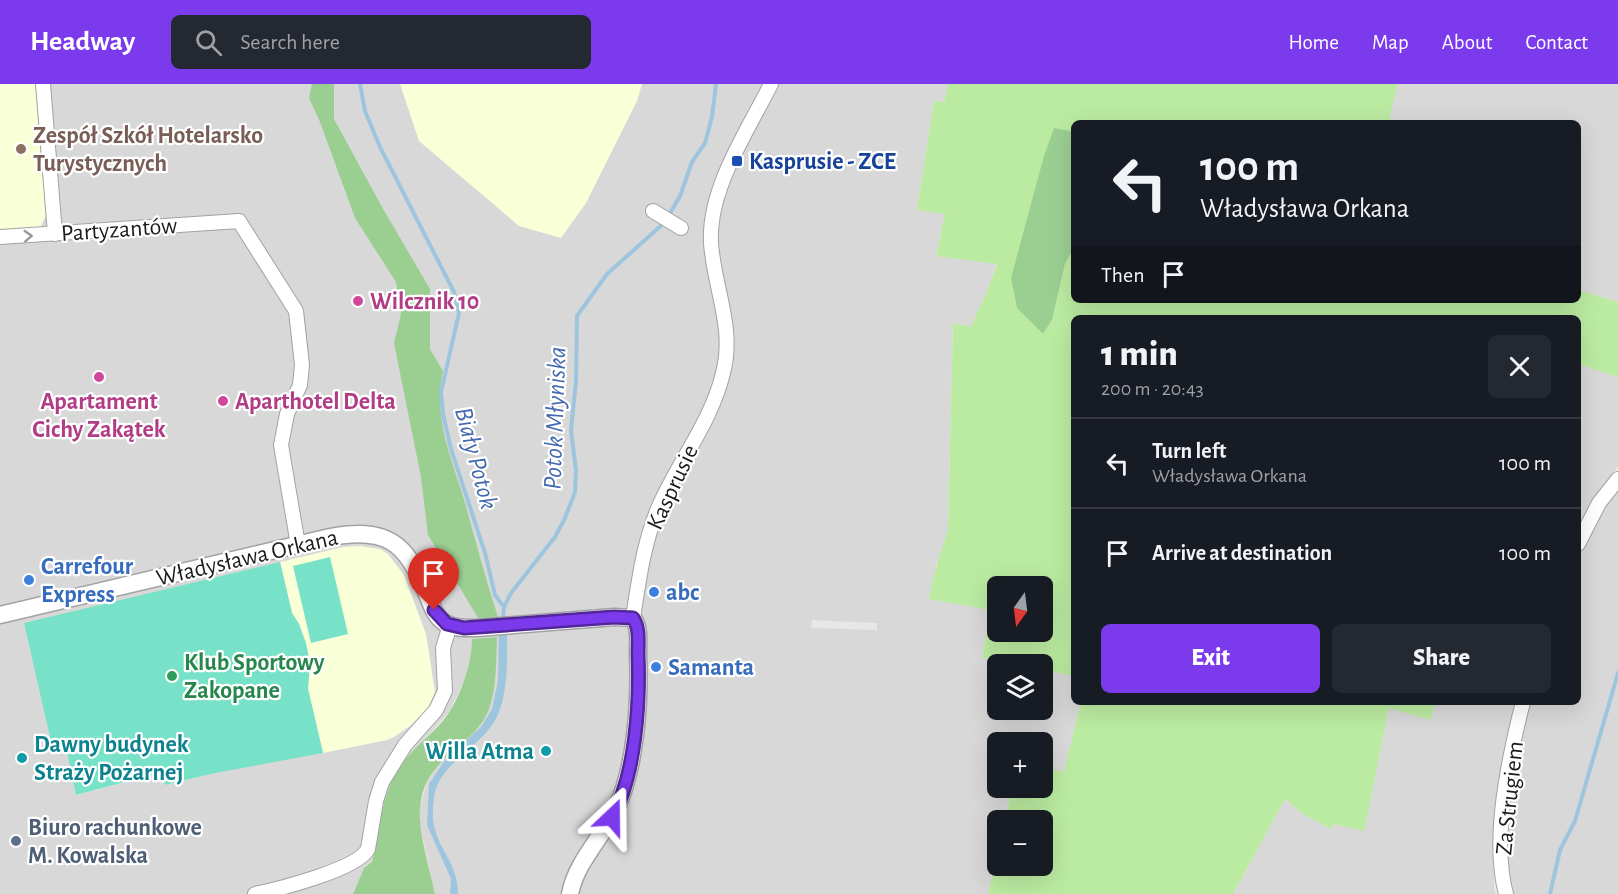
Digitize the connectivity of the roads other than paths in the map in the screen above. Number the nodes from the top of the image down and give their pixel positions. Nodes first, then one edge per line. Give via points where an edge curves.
1 (43, 84) edge
2 (771, 84) edge
3 (653, 211) dead end
4 (681, 228) dead end
5 (55, 234) junction
6 (0, 237) edge
7 (1618, 479) edge
8 (1581, 538) edge
9 (298, 545) junction
10 (0, 615) edge
11 (633, 618) junction
12 (450, 625) junction
13 (1522, 705) edge
14 (255, 894) edge
15 (570, 894) edge
16 (1506, 894) edge

1 - 5 street
2 - 11 street, Kasprusie via 722,182 713,213 712,253 727,328 724,372 712,405 654,518 642,559
3 - 4 street
6 -> 5 street, Partyzantów
5 - 9 street, Partyzantów via 239,221 297,311 300,385 284,423 280,445
7 - 8 street via 1599,503
9 - 10 street, Władysława Orkana
9 - 12 street, Władysława Orkana via 357,533 392,542 413,563 436,614
11 - 12 street via 464,628
11 - 15 street, Kasprusie via 637,628 639,693 626,779 614,813 576,874
12 - 14 street via 444,648 445,691 436,710 405,745 382,782 364,856 353,864
13 - 16 street, Za Strugiem via 1510,754 1500,845

